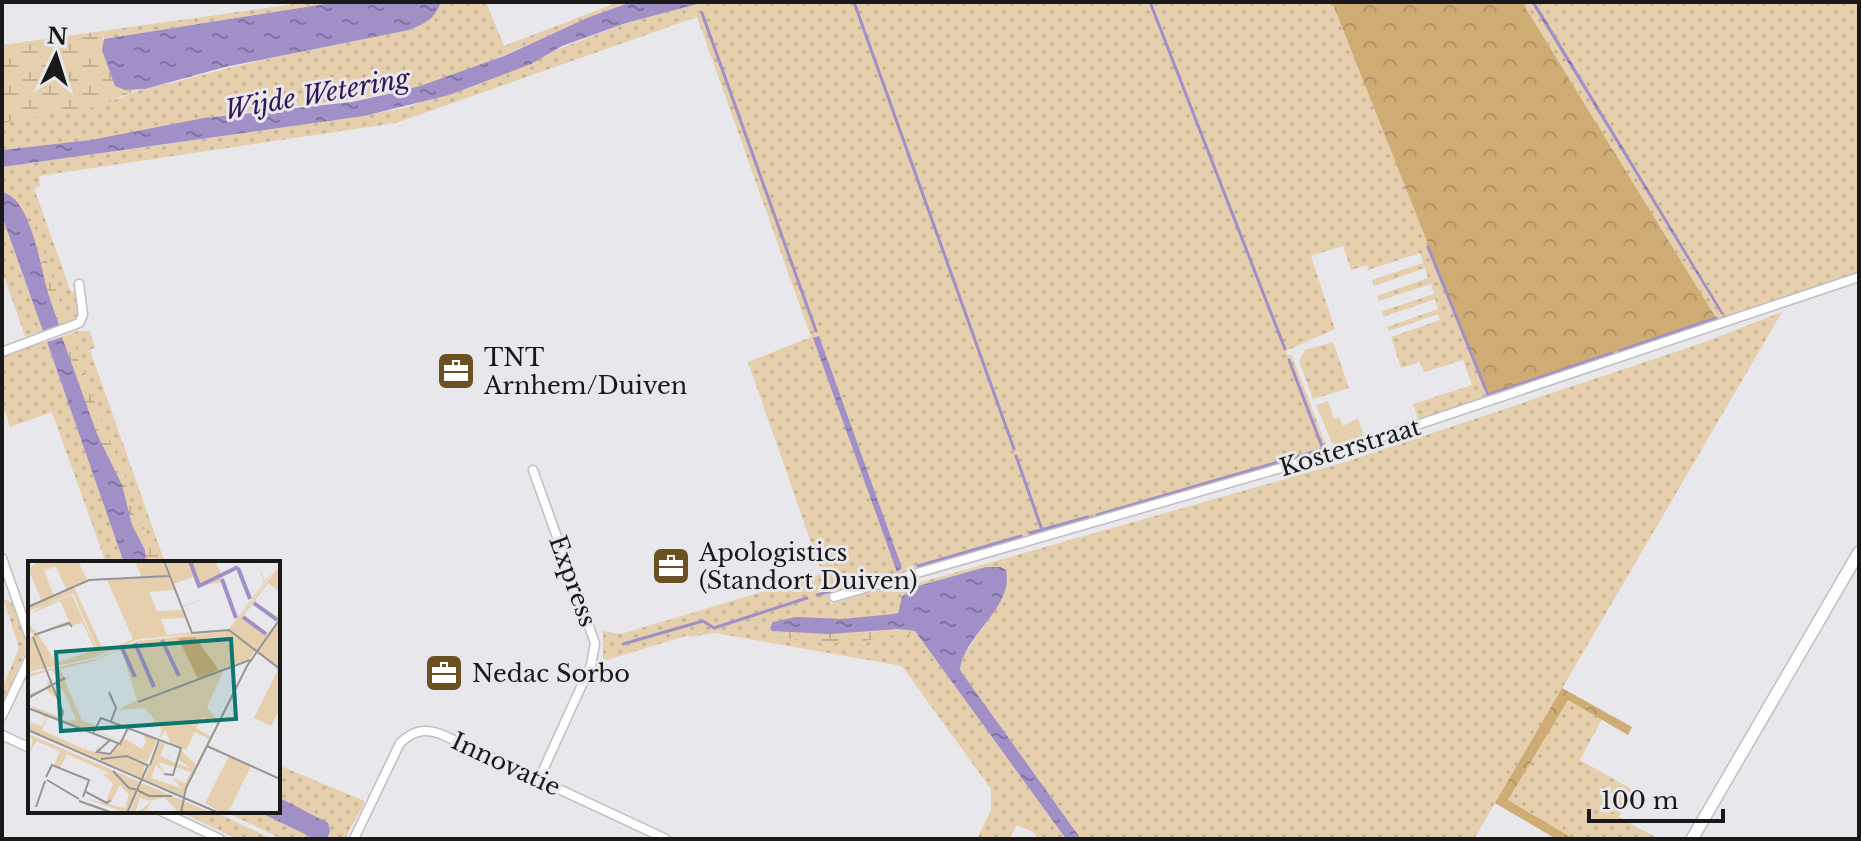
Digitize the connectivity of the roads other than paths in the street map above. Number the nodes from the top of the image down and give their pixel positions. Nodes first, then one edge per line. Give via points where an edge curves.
1 (1859, 277) edge
2 (79, 284) dead end
3 (2, 352) edge
4 (533, 470) dead end
5 (1859, 552) edge
6 (2, 558) edge
7 (834, 597) dead end
8 (28, 632) edge
9 (28, 661) edge
10 (2, 716) edge
11 (2, 735) edge
12 (28, 747) edge
13 (539, 779) junction
14 (165, 813) edge
15 (220, 839) edge
16 (354, 839) edge
17 (666, 839) edge
18 (1692, 839) edge

1 - 7 street, Kosterstraat via 1333,453
2 - 3 street via 79,323
4 - 13 street, Express via 595,643 594,658
5 - 18 street
6 - 8 street
9 - 10 street
11 - 12 street
13 - 16 street, Innovatie via 443,735 420,730 400,743
13 - 17 street, Innovatie
14 - 15 street

